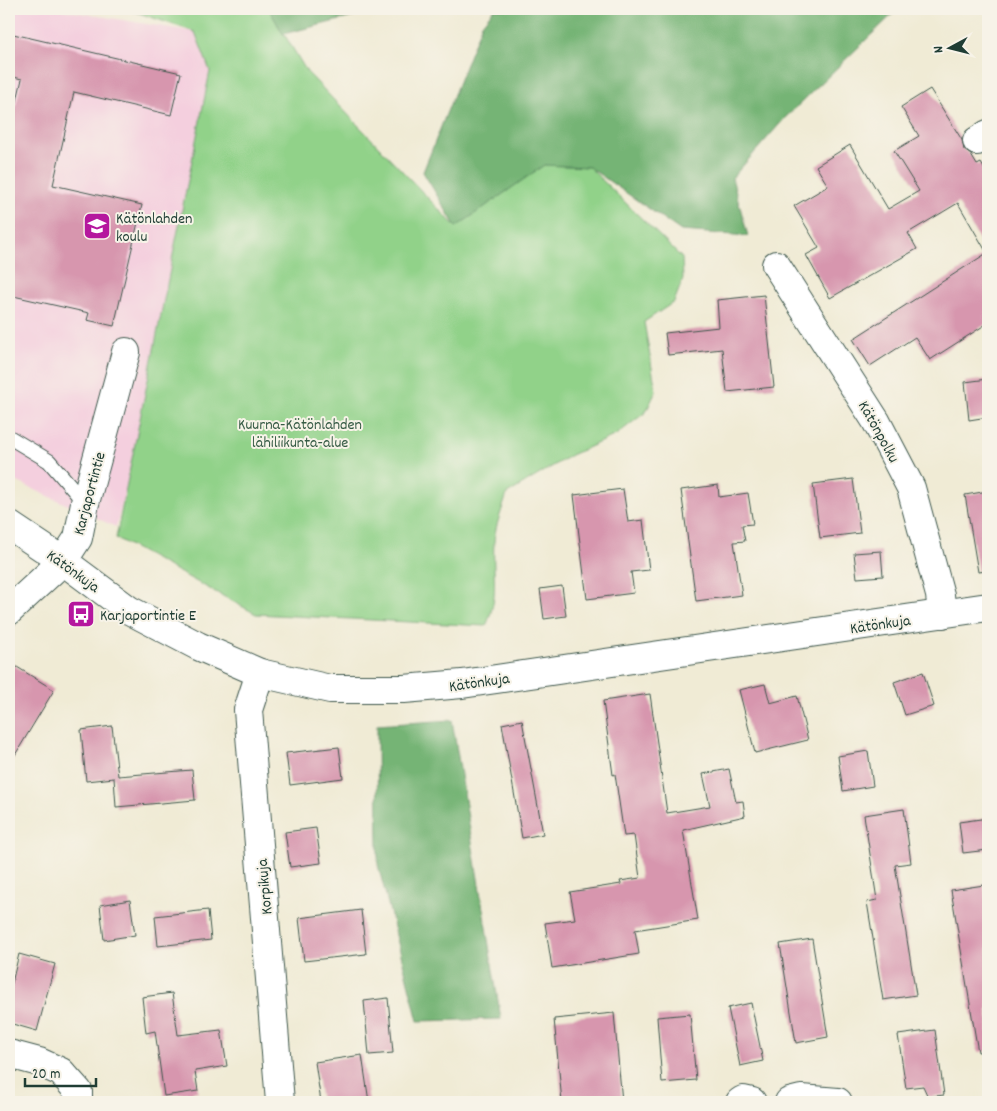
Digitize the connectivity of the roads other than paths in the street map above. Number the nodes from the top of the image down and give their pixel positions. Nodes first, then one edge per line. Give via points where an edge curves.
1 (776, 266) dead end
2 (126, 352) dead end
3 (9, 437) edge
4 (84, 503) junction
5 (9, 525) edge
6 (63, 561) junction
7 (988, 607) edge
8 (9, 611) edge
9 (942, 614) junction
10 (260, 673) junction
11 (9, 1054) edge
12 (78, 1102) edge
13 (280, 1102) edge
14 (740, 1102) edge
15 (752, 1102) edge
16 (789, 1102) edge
17 (838, 1102) edge

1 - 9 street, Kätönpolku via 876,421 911,488 940,595
2 - 4 street, Karjaportintie
3 - 4 lane via 49,461
4 - 6 street, Karjaportintie via 78,538
5 - 6 street, Kätönkuja
6 - 8 street, Karjaportintie
6 - 10 street, Kätönkuja via 129,610 198,646
7 - 9 street, Kätönkuja
9 - 10 street, Kätönkuja via 462,684 404,689 330,689
10 - 13 street, Korpikuja via 248,710
11 - 12 street via 61,1072 78,1091
14 - 15 street
16 - 17 street via 801,1099

